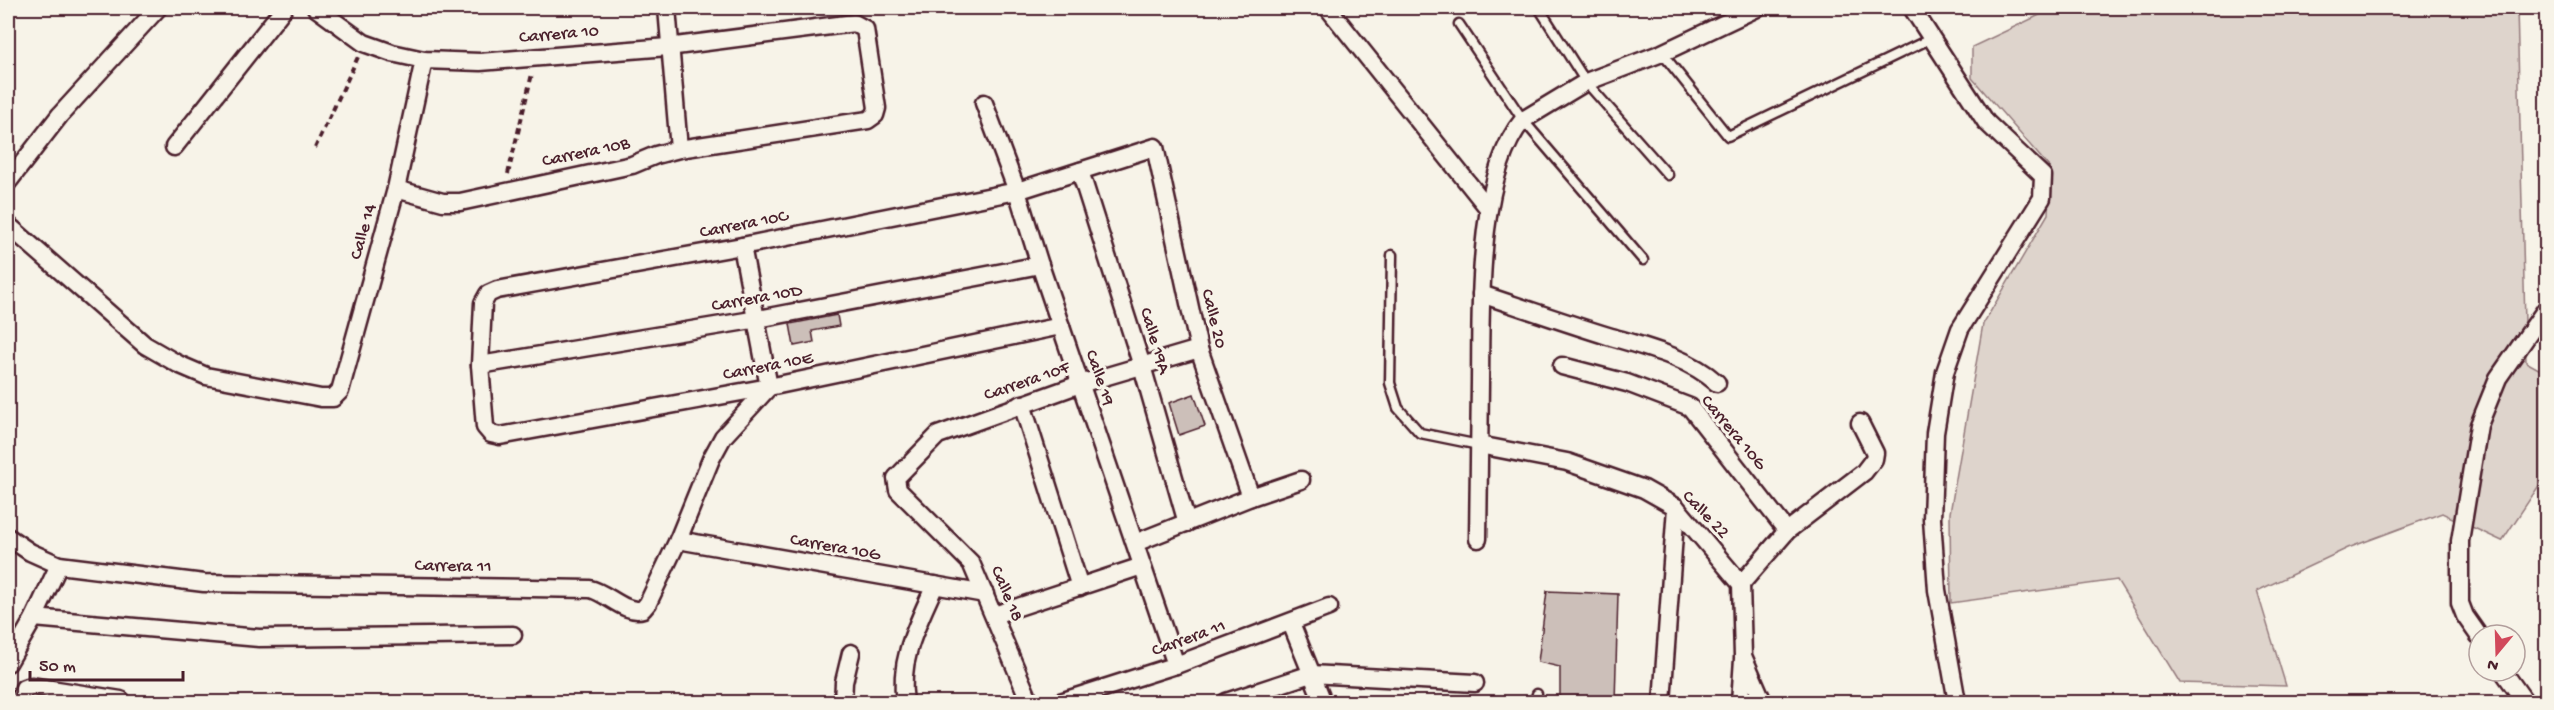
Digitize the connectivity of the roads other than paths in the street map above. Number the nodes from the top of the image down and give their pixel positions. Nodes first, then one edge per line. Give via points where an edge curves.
1 (158, 8) edge
2 (284, 8) edge
3 (316, 8) edge
4 (667, 8) edge
5 (1328, 8) edge
6 (1539, 8) edge
7 (1757, 8) edge
8 (1912, 8) edge
9 (854, 22) joint
10 (1459, 24) dead end
11 (1932, 38) junction
12 (668, 46) junction
13 (1662, 53) junction
14 (424, 60) junction
15 (1586, 82) junction
16 (984, 104) dead end
17 (1523, 120) junction
18 (174, 147) dead end
19 (1155, 147) joint
20 (679, 149) junction
21 (1080, 171) junction
22 (1668, 175) dead end
23 (8, 182) edge
24 (396, 189) junction
25 (1017, 191) junction
26 (1488, 208) junction
27 (8, 225) edge
28 (742, 246) junction
29 (1392, 255) dead end
30 (1643, 260) dead end
31 (1040, 265) junction
32 (1481, 294) junction
33 (2547, 309) edge
34 (758, 319) junction
35 (1060, 326) junction
36 (1199, 349) junction
37 (480, 365) junction
38 (1142, 366) junction
39 (1562, 366) dead end
40 (1717, 383) dead end
41 (1080, 384) junction
42 (769, 387) junction
43 (1022, 404) junction
44 (1860, 423) dead end
45 (1479, 445) junction
46 (1301, 480) dead end
47 (898, 490) joint
48 (1251, 497) junction
49 (1676, 507) junction
50 (1187, 523) junction
51 (1787, 531) junction
52 (8, 537) edge
53 (1478, 539) dead end
54 (678, 540) junction
55 (1135, 543) junction
56 (59, 565) junction
57 (1142, 566) junction
58 (1741, 584) junction
59 (935, 585) junction
60 (1080, 587) junction
61 (985, 594) junction
62 (1329, 607) dead end
63 (994, 615) junction
64 (34, 618) junction
65 (1291, 623) junction
66 (2470, 623) edge
67 (513, 635) dead end
68 (851, 653) dead end
69 (1743, 656) junction
70 (8, 663) edge
71 (1176, 665) junction
72 (1311, 674) junction
73 (1475, 683) dead end
74 (2512, 683) edge
75 (121, 700) dead end
76 (19, 702) edge
77 (843, 702) edge
78 (905, 702) edge
79 (1030, 702) edge
80 (1060, 702) edge
81 (1226, 702) edge
82 (1323, 702) edge
83 (1662, 702) edge
84 (1740, 702) edge
85 (1763, 702) edge
86 (1957, 702) edge
87 (2525, 702) edge

1 - 23 street via 60,115
2 - 18 street
3 - 14 street, Carrera 10 via 364,43
4 - 12 street
5 - 26 street
6 - 15 lane
7 - 13 street
8 - 11 street
9 - 12 street, Carrera 10
9 - 20 street, Carrera 10B via 865,29 875,115 868,120
10 - 17 lane
11 - 13 lane via 1728,136
11 - 86 street via 1986,122 2043,176 2042,198 1960,328 1945,372 1935,433 1932,519 1937,590
12 - 14 street, Carrera 10 via 480,62
12 - 20 street
13 - 15 street
14 - 24 street, Calle 14
15 - 17 street
15 - 22 lane
16 - 25 street, Calle 19
17 - 26 street via 1502,161
17 - 30 lane
19 - 21 street, Carrera 10C
19 - 36 street, Calle 20
20 - 24 street, Carrera 10B via 633,165 460,202 443,202
21 - 25 street, Carrera 10C
21 - 38 street, Calle 19A
24 - 27 street, Calle 14 via 340,391 333,398 206,376 178,364 145,345
25 - 28 street, Carrera 10C
25 - 31 street, Calle 19
26 - 32 street
28 - 34 street
28 - 37 street, Carrera 10C via 488,294 483,303
29 - 45 lane via 1390,383 1398,408 1420,433
31 - 34 street, Carrera 10D
31 - 35 street, Calle 19
32 - 40 street via 1651,349 1682,361
32 - 45 street
33 - 66 street via 2498,378 2479,425 2460,541 2460,603
34 - 37 street, Carrera 10D
34 - 42 street
35 - 41 street, Calle 19
35 - 42 street, Carrera 10E
36 - 38 street, Carrera 10F
36 - 48 street, Calle 20
37 - 42 street, Carrera 10E via 485,428 500,436
38 - 41 street, Carrera 10F
38 - 50 street, Calle 19A
39 - 51 street, Carrera 10G via 1627,383 1690,407
41 - 43 street, Carrera 10F
41 - 55 street, Calle 19
42 - 54 street, Carrera 11 via 723,436
43 - 47 street, Carrera 10F via 938,435 896,478
43 - 60 street
44 - 51 street via 1875,453 1871,464
45 - 49 street, Calle 22 via 1567,462 1644,489
45 - 53 street
46 - 48 street
47 - 61 street, Calle 18 via 971,563
48 - 50 street
49 - 58 street, Calle 22
49 - 83 street
50 - 55 street
51 - 58 street
52 - 56 street, Carrera 11
54 - 56 street, Carrera 11 via 648,603 638,611 590,588 204,583
54 - 59 street, Carrera 10G
55 - 57 street, Calle 19
56 - 64 street
57 - 60 street
57 - 71 street, Calle 19
58 - 69 street
59 - 61 street, Carrera 10G
59 - 78 street via 904,662
60 - 63 street
61 - 63 street, Calle 18
62 - 65 street, Carrera 11
63 - 79 street, Calle 18
64 - 67 street via 259,638
64 - 70 street
65 - 71 street, Carrera 11
65 - 72 street
68 - 77 street via 843,682
69 - 84 street
69 - 85 street
71 - 80 street, Carrera 11
72 - 73 street
72 - 81 street
72 - 82 street
74 - 87 street
75 - 76 street via 32,686 24,688

